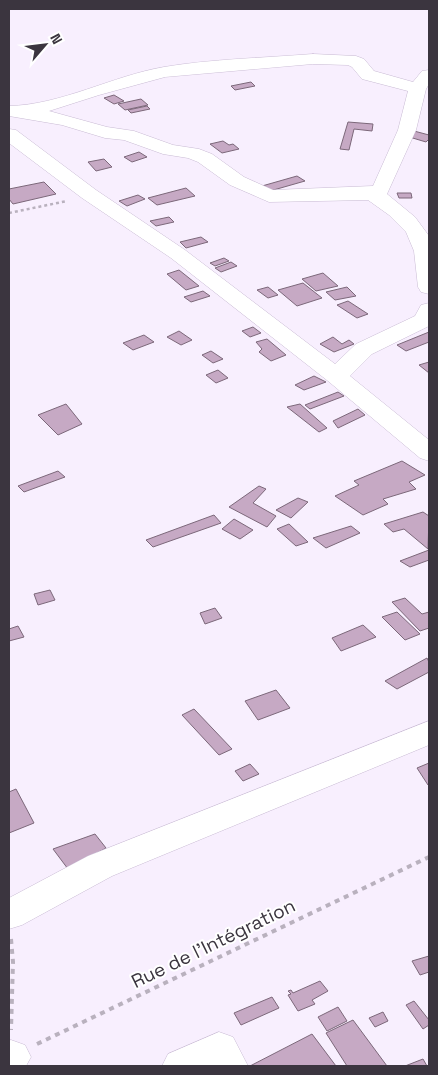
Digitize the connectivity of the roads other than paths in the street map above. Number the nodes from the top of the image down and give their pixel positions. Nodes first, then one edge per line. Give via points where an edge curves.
1 (429, 74) edge
2 (417, 88) junction
3 (14, 111) edge
4 (9, 134) edge
5 (372, 194) junction
6 (429, 287) edge
7 (429, 310) edge
8 (336, 376) junction
9 (429, 453) edge
10 (429, 732) edge
11 (9, 914) edge
12 (182, 1066) edge
13 (228, 1066) edge

1 - 2 street
2 - 3 street via 368,75 358,63 350,60 312,58 164,72 50,106
2 - 5 street via 407,130 381,190
3 - 5 street via 127,135 205,158 237,181 269,196
4 - 8 street via 89,194 178,254
5 - 6 street via 383,199 416,230 423,249
7 - 8 street via 424,320 364,349
8 - 9 street
10 - 11 street via 100,866
12 - 13 street via 219,1049

